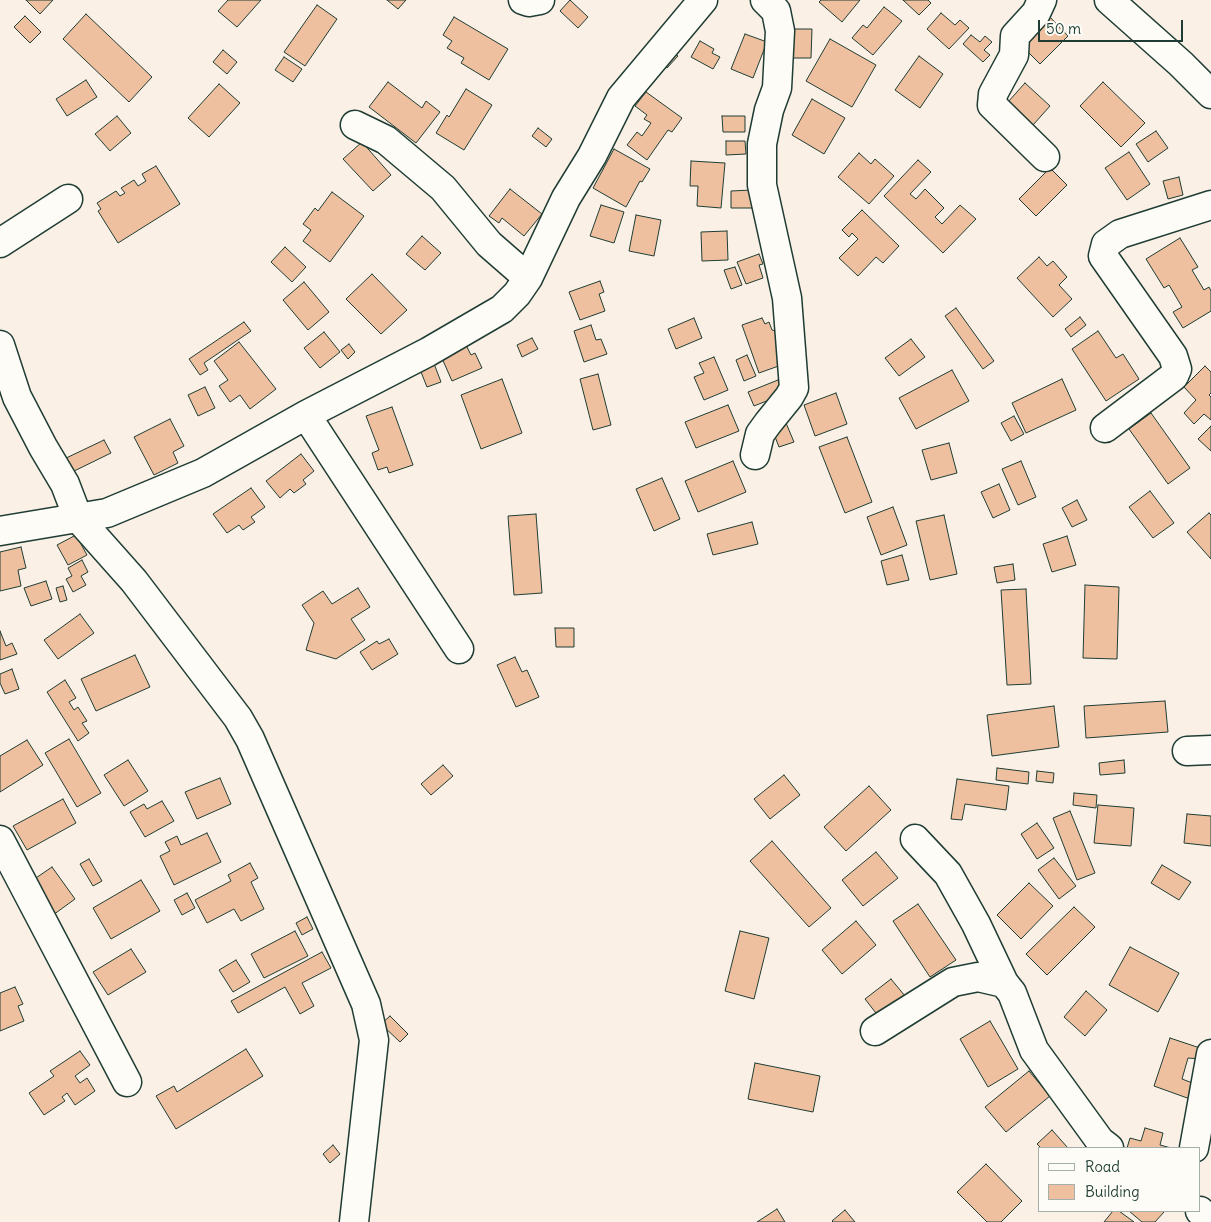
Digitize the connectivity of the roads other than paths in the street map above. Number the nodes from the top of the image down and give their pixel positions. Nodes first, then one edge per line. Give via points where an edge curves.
1 (523, 0) edge
2 (540, 0) edge
3 (703, 0) edge
4 (765, 0) edge
5 (1042, 0) edge
6 (1109, 0) edge
7 (1211, 94) edge
8 (354, 125) dead end
9 (1044, 157) dead end
10 (68, 199) dead end
11 (1211, 204) edge
12 (0, 243) edge
13 (528, 278) junction
14 (0, 345) edge
15 (306, 415) junction
16 (1105, 428) dead end
17 (755, 455) dead end
18 (78, 518) junction
19 (0, 531) edge
20 (458, 649) dead end
21 (914, 839) dead end
22 (0, 840) edge
23 (1004, 983) junction
24 (875, 1031) dead end
25 (1211, 1054) edge
26 (127, 1082) dead end
27 (1108, 1147) edge
28 (1194, 1147) edge
29 (1201, 1212) edge
30 (354, 1222) edge
31 (1211, 1222) edge

1 - 2 street
3 - 13 street via 621,98 592,156 566,198
4 - 17 street via 776,11 780,31 777,88 762,144 762,184 787,298 794,388 760,434
5 - 9 street via 1036,13 1015,36 1014,54 993,94 992,105
6 - 7 street
8 - 13 street via 386,140 443,188 489,244
10 - 12 street
11 - 16 street via 1120,234 1106,244 1103,256 1172,356 1177,369 1174,376
13 - 15 street via 502,309 476,326
14 - 18 street via 17,397 65,484
15 - 18 street via 203,473 107,513
15 - 20 street
18 - 19 street
18 - 30 street via 134,581 238,718 366,1004 374,1040
21 - 23 street via 948,874
22 - 26 street
23 - 24 street via 978,977 953,982
23 - 27 street via 1012,992 1034,1050 1100,1141
25 - 28 street
29 - 31 street

